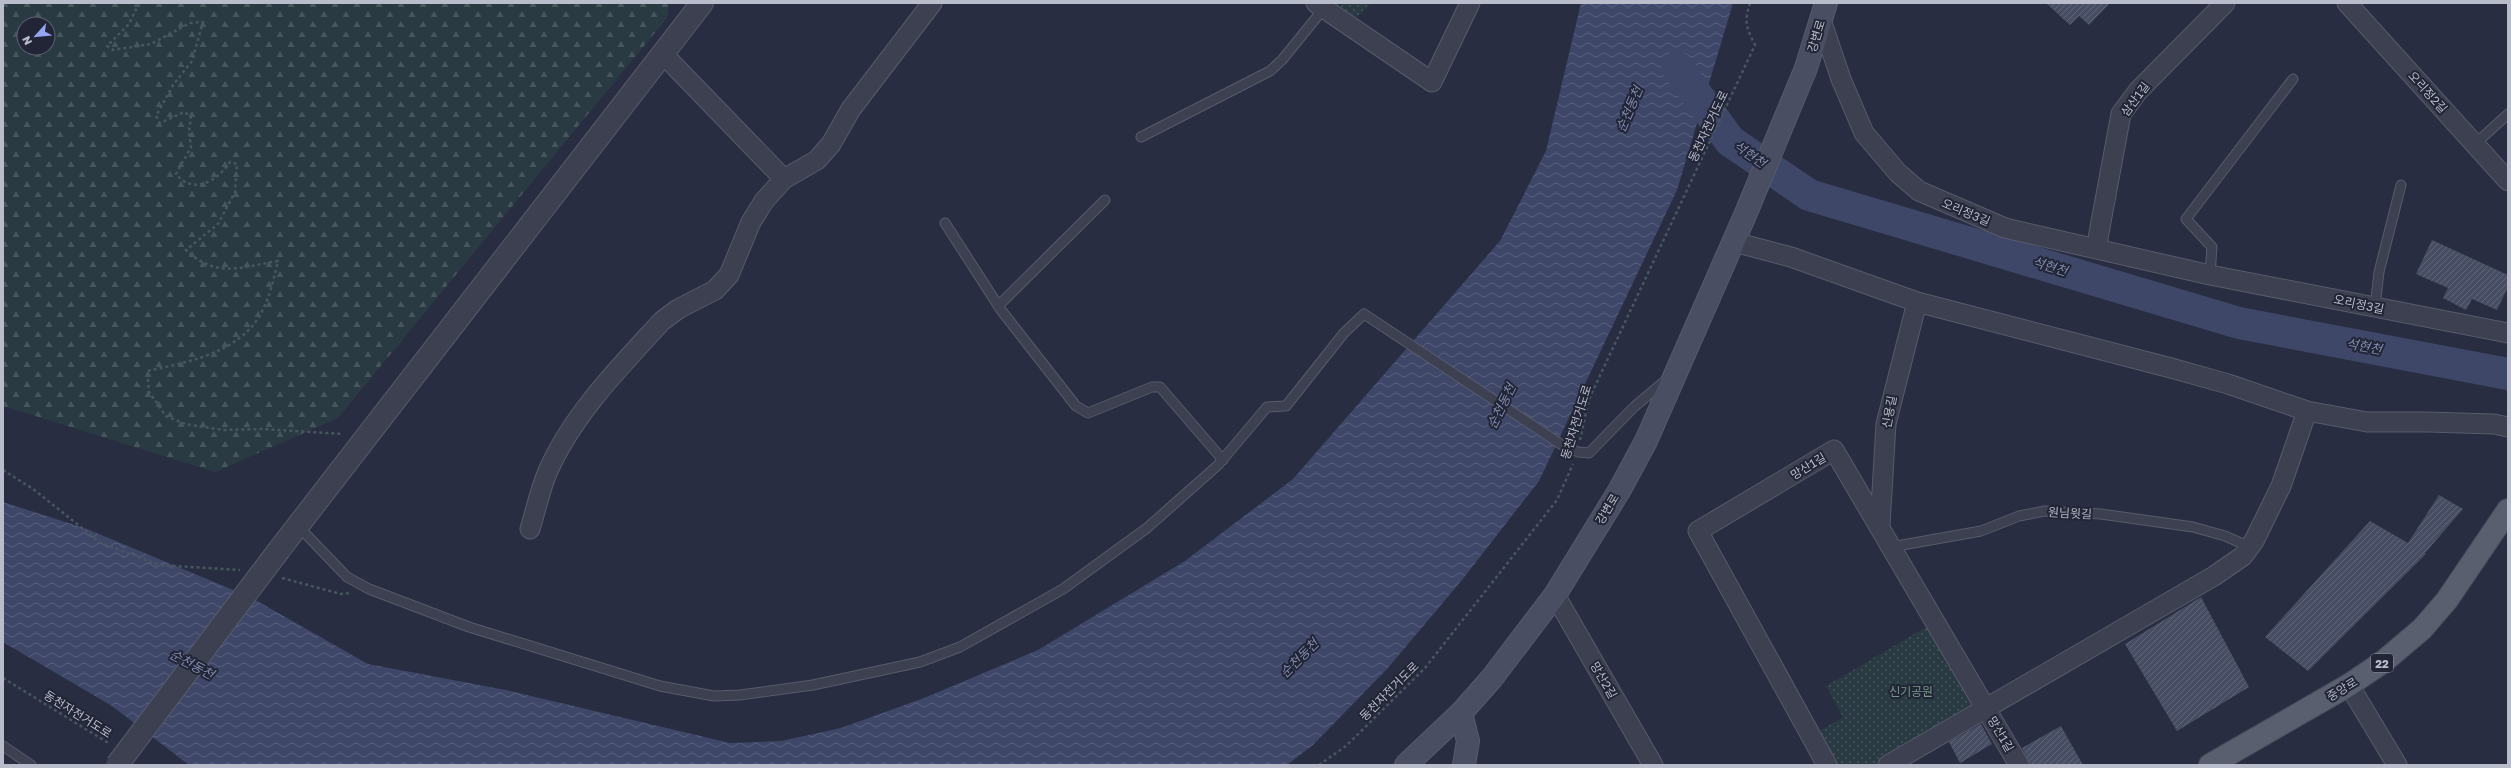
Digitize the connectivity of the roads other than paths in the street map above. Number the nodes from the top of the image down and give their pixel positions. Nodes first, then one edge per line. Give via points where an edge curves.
1 (702, 3) edge
2 (932, 3) edge
3 (1470, 3) edge
4 (2225, 3) edge
5 (2347, 3) edge
6 (1323, 5) edge
7 (1824, 12) edge
8 (663, 54) junction
9 (2293, 79) dead end
10 (2508, 114) edge
11 (1142, 137) dead end
12 (2475, 144) junction
13 (784, 179) junction
14 (2508, 181) edge
15 (2401, 185) dead end
16 (1105, 200) dead end
17 (945, 223) dead end
18 (1734, 242) junction
19 (2096, 248) junction
20 (2210, 275) junction
21 (1917, 302) junction
22 (998, 306) junction
23 (2375, 307) junction
24 (2508, 333) edge
25 (1675, 372) junction
26 (2307, 411) junction
27 (2508, 427) edge
28 (1223, 460) junction
29 (2508, 510) edge
30 (298, 526) junction
31 (1880, 526) junction
32 (530, 529) dead end
33 (1891, 547) junction
34 (2250, 547) junction
35 (1555, 595) junction
36 (2349, 685) junction
37 (1987, 708) junction
38 (1461, 713) junction
39 (3, 746) edge
40 (117, 757) edge
41 (31, 765) edge
42 (1406, 765) edge
43 (1464, 765) edge
44 (1653, 765) edge
45 (1827, 765) edge
46 (1888, 765) edge
47 (2019, 765) edge
48 (2210, 765) edge
49 (2397, 765) edge

1 - 8 street
2 - 13 street via 851,108 831,144 817,160
3 - 6 street via 1432,82
4 - 19 street, 삼산1길 via 2138,91 2121,114
5 - 12 street, 오리정2길
6 - 11 lane via 1282,60 1270,71
7 - 18 main road, 강변로 via 1806,68
7 - 19 street, 오리정3길 via 1841,79 1864,133 1898,173 1919,191 2005,228
8 - 13 street
8 - 30 street
9 - 20 lane via 2186,219 2212,247
10 - 12 lane
12 - 14 street, 오리정2길
13 - 32 street via 764,201 751,222 729,275 714,290 678,309 662,321 581,415 558,449 547,472
15 - 23 lane via 2379,272
16 - 22 lane
17 - 22 lane
18 - 21 street via 1791,257
18 - 25 main road, 강변로
19 - 20 street, 오리정3길
20 - 23 street, 오리정3길
21 - 26 street via 2185,372
21 - 31 street, 신용길 via 1886,424
22 - 28 lane via 1076,406 1088,413 1152,387 1160,387
23 - 24 street, 오리정3길
25 - 28 lane via 1634,407 1589,453 1578,452 1562,445 1364,314 1344,333 1286,406 1267,407
25 - 35 main road, 강변로 via 1646,441 1619,491
26 - 27 street via 2367,422 2494,424
26 - 34 street via 2281,486
28 - 30 lane via 1147,528 1063,589 960,648 920,662 813,685 740,695 714,696 660,686 469,627 369,589 347,577
29 - 36 main road, 중앙로 / 22 via 2446,600 2422,629 2383,662
30 - 40 street, bridge
31 - 33 street, 망산1길
31 - 45 street, 망산1길 via 1834,450 1698,531
33 - 34 lane, 원님윗길 via 1981,531 2019,516 2045,511 2101,514 2193,527 2226,536
33 - 37 street, 망산1길
34 - 37 street via 2231,566
35 - 38 main road, 강변로 via 1492,678
35 - 44 street, 망산2길
36 - 48 main road, 중앙로 / 22
36 - 49 street
37 - 46 street
37 - 47 street, 망산1길
38 - 42 main road, 강변로
38 - 43 main road via 1468,741
39 - 41 lane

